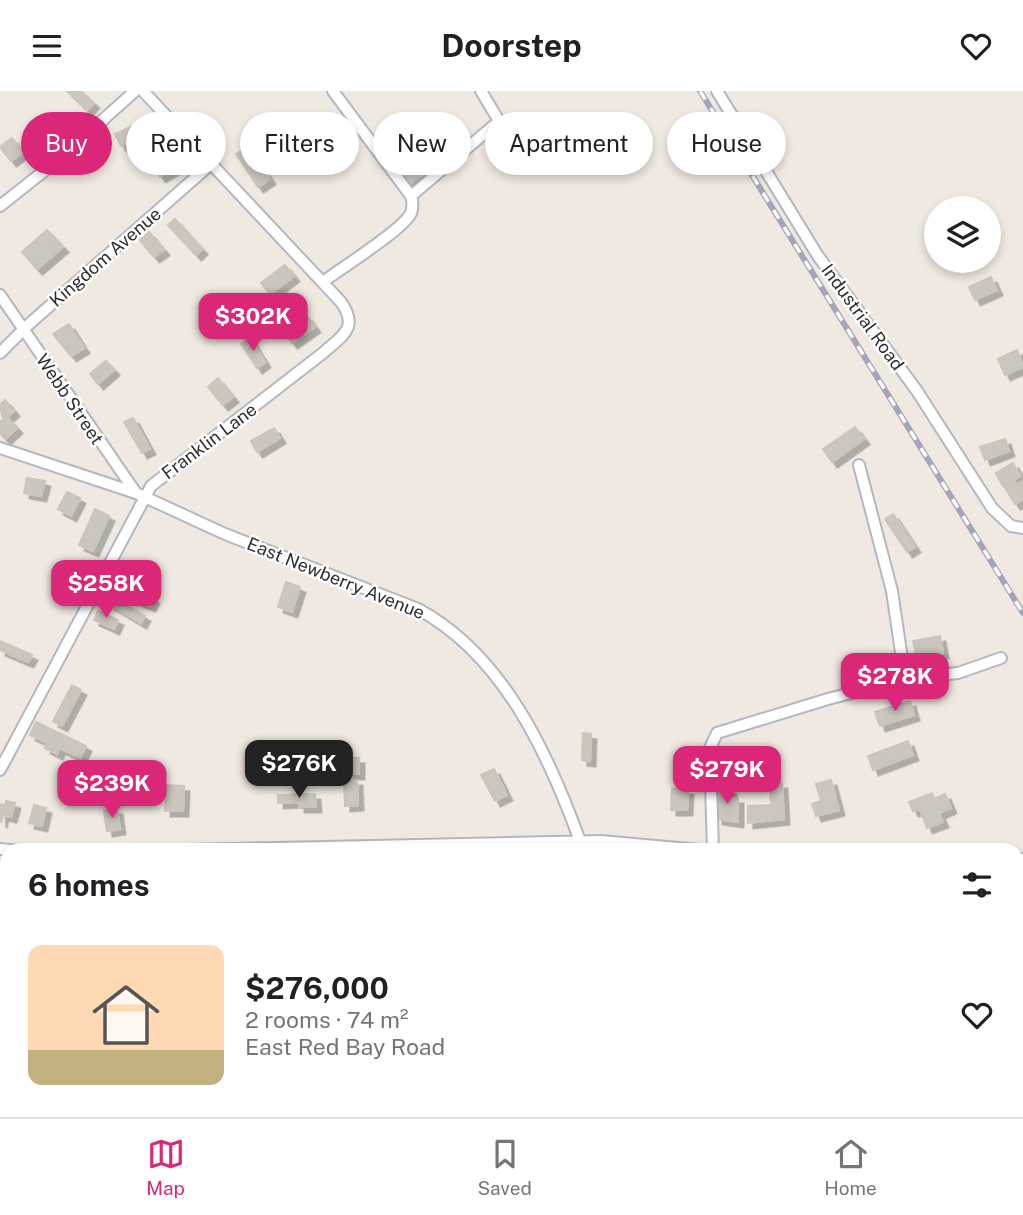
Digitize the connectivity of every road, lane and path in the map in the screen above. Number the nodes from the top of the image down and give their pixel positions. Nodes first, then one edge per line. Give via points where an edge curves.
1 (135, 91) edge
2 (143, 91) edge
3 (333, 91) edge
4 (481, 91) edge
5 (717, 91) edge
6 (163, 112) edge
7 (198, 175) edge
8 (223, 175) edge
9 (411, 196) junction
10 (0, 206) edge
11 (323, 282) junction
12 (0, 295) edge
13 (23, 329) junction
14 (0, 353) edge
15 (0, 448) edge
16 (859, 465) dead end
17 (141, 494) junction
18 (1023, 528) edge
19 (1001, 658) dead end
20 (905, 679) junction
21 (0, 770) edge
22 (580, 841) junction
23 (543, 843) edge
24 (633, 843) edge
25 (712, 843) edge

1 - 10 street
2 - 6 street
3 - 9 street
4 - 9 street via 499,121
5 - 18 street, Industrial Road via 818,256 917,391 992,508 1010,526
7 - 13 street, Kingdom Avenue
8 - 11 street
9 - 11 street via 411,213 397,228
11 - 17 street, Franklin Lane via 349,313 350,324 342,337
12 - 13 street, Webb Street
13 - 14 street, Kingdom Avenue
13 - 17 street, Webb Street
15 - 17 street, East Newberry Avenue
16 - 20 street via 892,591
17 - 21 street, Franklin Lane
17 - 22 street, East Newberry Avenue via 214,529 418,609 461,638 499,679 527,726
19 - 20 street via 958,673
20 - 25 street via 717,733 710,748
22 - 23 street
22 - 24 street

